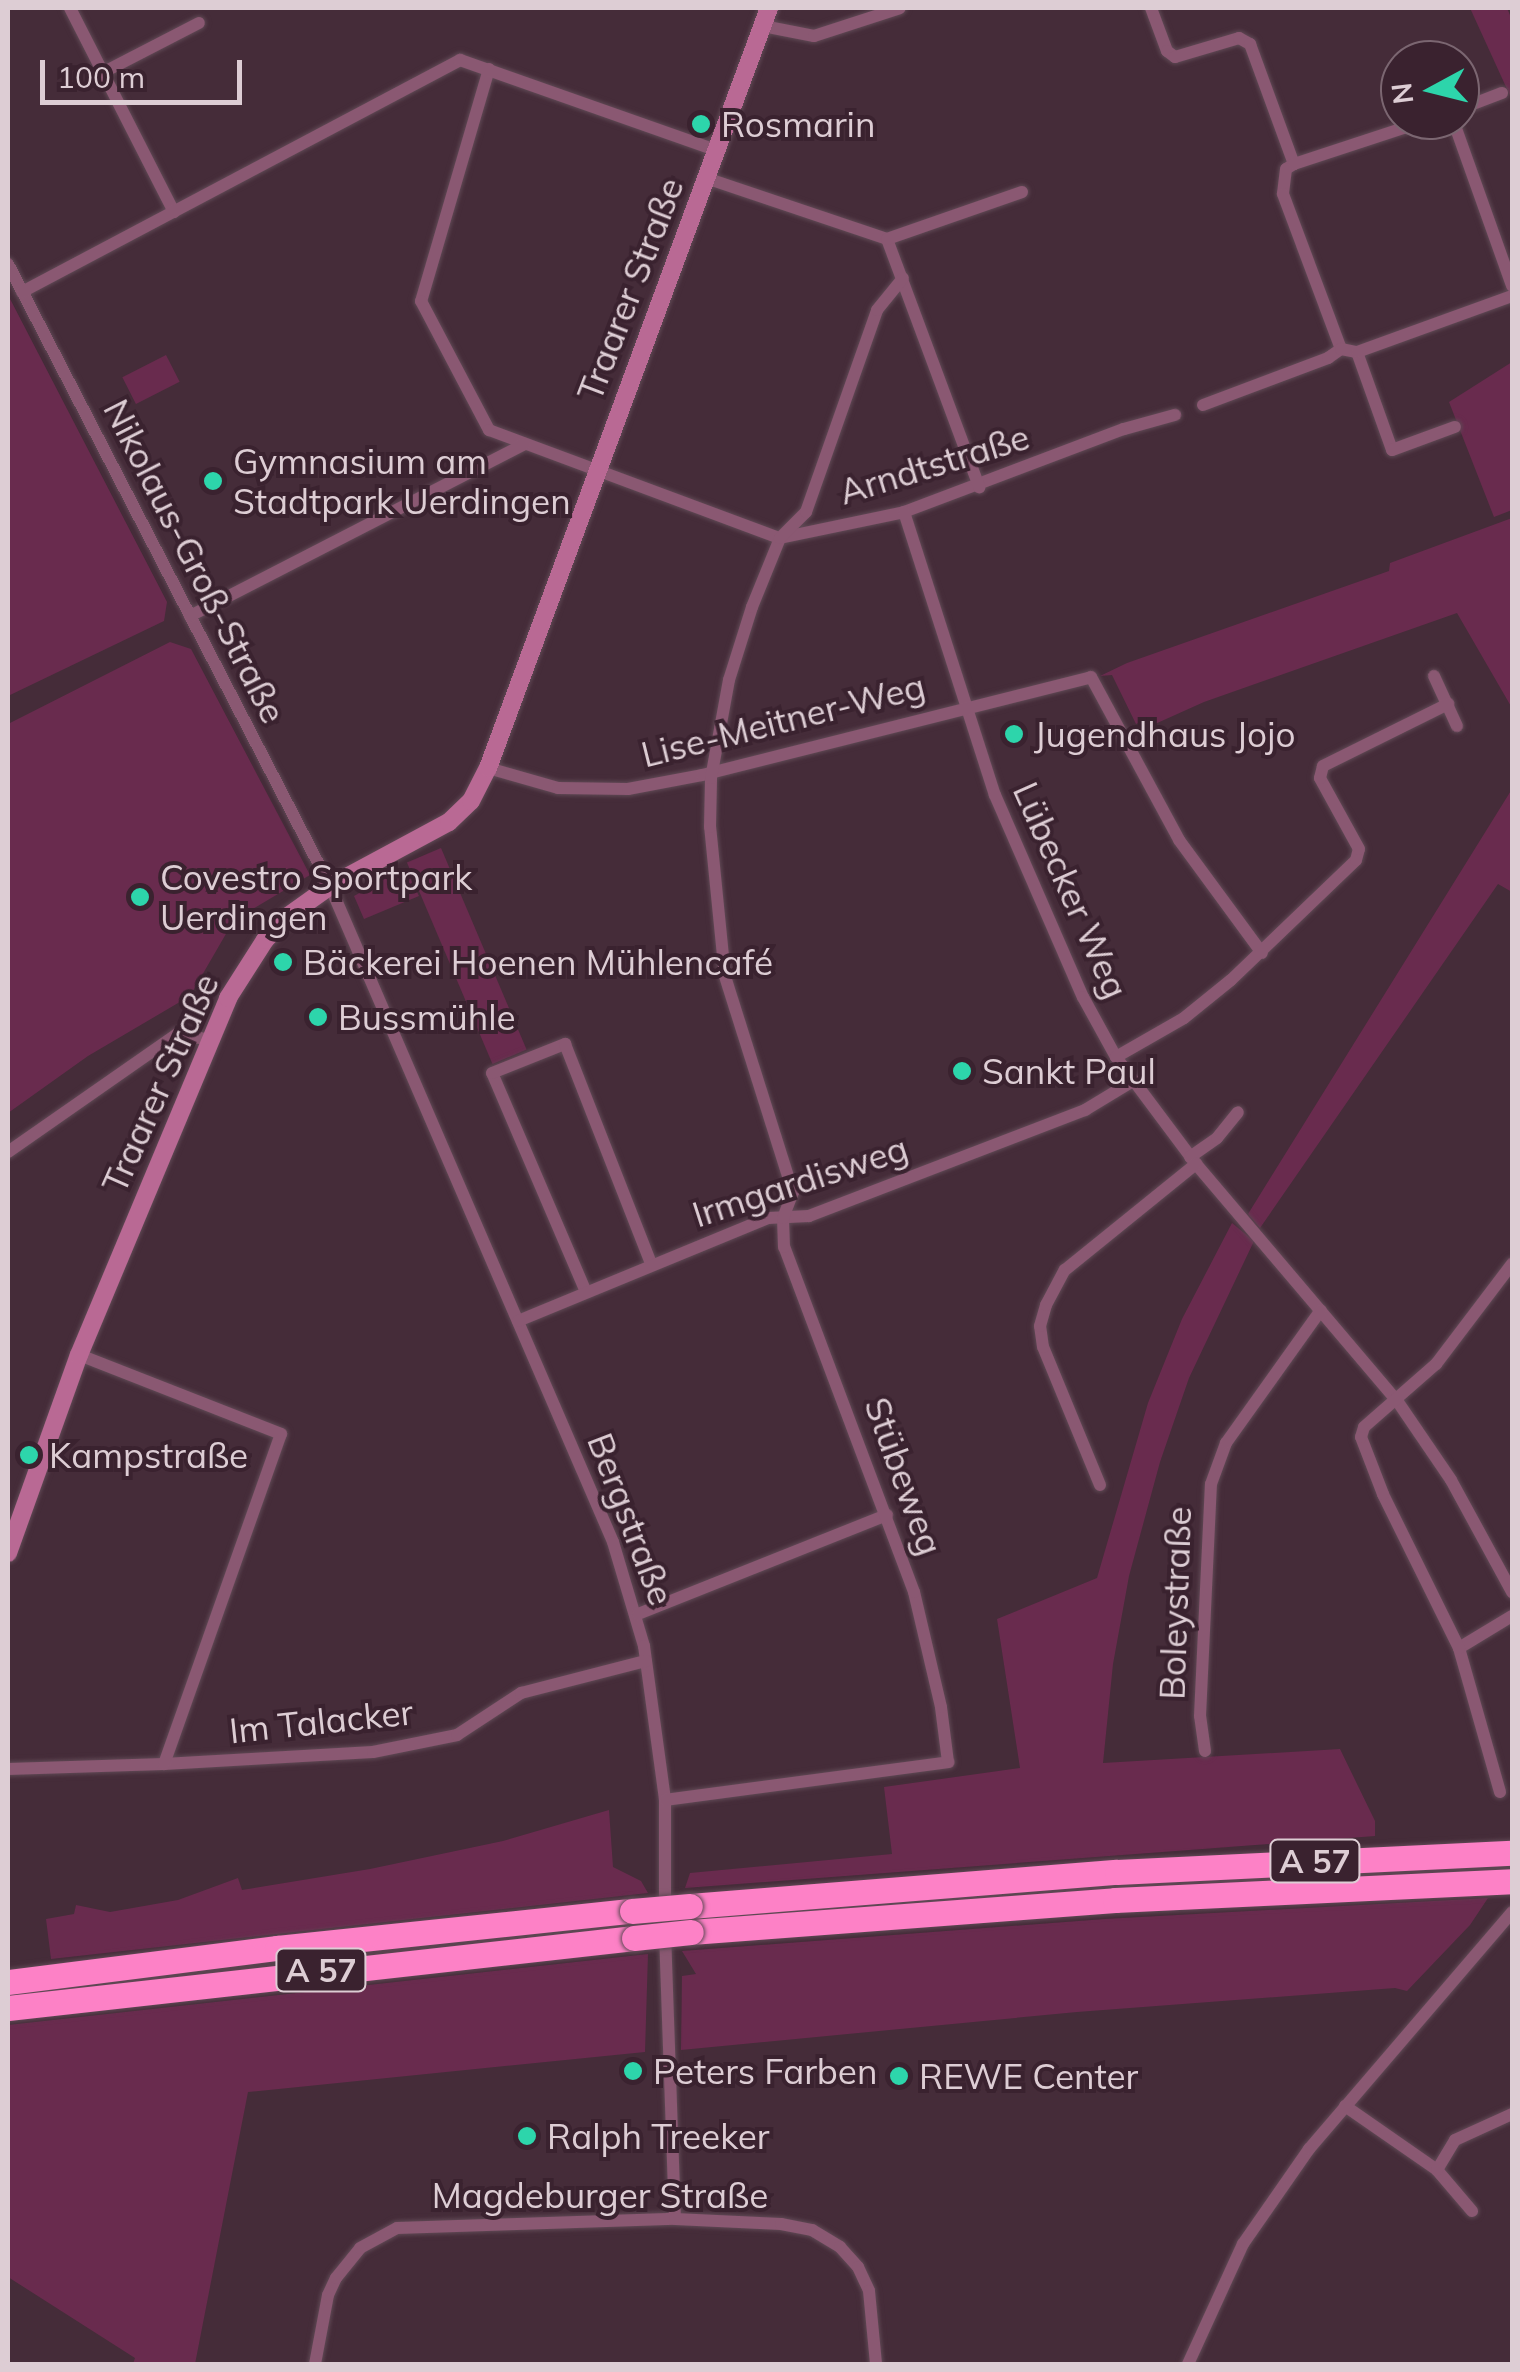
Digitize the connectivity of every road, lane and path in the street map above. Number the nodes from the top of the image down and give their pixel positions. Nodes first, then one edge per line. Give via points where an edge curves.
1 (70, 8) edge
2 (769, 8) edge
3 (900, 8) edge
4 (1151, 8) edge
5 (199, 23) dead end
6 (762, 26) junction
7 (489, 69) junction
8 (102, 73) junction
9 (1502, 93) dead end
10 (1480, 101) edge
11 (1380, 136) edge
12 (1459, 140) edge
13 (716, 150) junction
14 (1294, 164) junction
15 (706, 178) junction
16 (1022, 192) dead end
17 (174, 212) junction
18 (887, 239) junction
19 (8, 264) edge
20 (902, 278) junction
21 (1512, 286) edge
22 (22, 292) junction
23 (1512, 296) edge
24 (1341, 349) junction
25 (1357, 352) junction
26 (1203, 404) dead end
27 (1174, 416) dead end
28 (1455, 428) dead end
29 (524, 444) junction
30 (598, 468) junction
31 (979, 487) junction
32 (904, 512) junction
33 (780, 538) junction
34 (190, 616) junction
35 (1434, 676) dead end
36 (1448, 704) junction
37 (965, 709) junction
38 (1457, 726) dead end
39 (488, 768) junction
40 (713, 770) junction
41 (330, 886) junction
42 (1262, 952) junction
43 (210, 1040) junction
44 (1116, 1057) junction
45 (1133, 1081) junction
46 (1238, 1112) dead end
47 (8, 1152) edge
48 (1193, 1160) junction
49 (783, 1218) junction
50 (651, 1264) junction
51 (1512, 1264) edge
52 (586, 1292) junction
53 (1321, 1310) junction
54 (518, 1320) junction
55 (79, 1355) junction
56 (1398, 1402) junction
57 (1100, 1486) dead end
58 (888, 1515) junction
59 (9, 1545) edge
60 (1512, 1592) edge
61 (638, 1614) junction
62 (1512, 1616) edge
63 (1460, 1648) junction
64 (646, 1660) junction
65 (1205, 1751) dead end
66 (164, 1764) junction
67 (8, 1769) edge
68 (1500, 1792) dead end
69 (666, 1800) junction
70 (1512, 1853) edge
71 (1507, 1881) edge
72 (1512, 1912) edge
73 (690, 1919) junction
74 (633, 1924) junction
75 (8, 1982) edge
76 (8, 2008) edge
77 (1344, 2106) junction
78 (1512, 2114) edge
79 (1437, 2170) junction
80 (1472, 2211) dead end
81 (676, 2219) junction
82 (315, 2364) edge
83 (876, 2364) edge
84 (1188, 2364) edge

1 - 8 street
2 - 6 street, Traarer Straße
3 - 6 street via 814,36
4 - 14 street via 1166,51 1176,57 1246,38
5 - 8 street
6 - 13 street, Traarer Straße
7 - 13 street
7 - 17 street via 460,60
7 - 29 street via 422,302 489,430
8 - 17 street
9 - 10 street
11 - 14 street
12 - 21 street
13 - 15 street, Traarer Straße
14 - 24 street via 1286,169 1282,194
15 - 18 street
15 - 30 street, Traarer Straße
16 - 18 street
17 - 22 street
18 - 20 street
19 - 22 street, Nikolaus-Groß-Straße
20 - 31 street
20 - 33 street, Stübeweg via 876,310 806,512
22 - 34 street, Nikolaus-Groß-Straße
23 - 25 street
24 - 25 street
24 - 26 street
25 - 28 street via 1392,450
27 - 31 street, Arndtstraße
29 - 30 street
29 - 34 street
30 - 33 street
30 - 39 street, Traarer Straße
31 - 32 street, Arndtstraße
32 - 33 street, Arndtstraße
32 - 37 street, Lübecker Weg
33 - 40 street, Stübeweg via 730,680
34 - 41 street, Nikolaus-Groß-Straße
35 - 36 street
36 - 38 street
36 - 42 street via 1323,766 1320,778 1359,849 1356,860
37 - 40 street, Lise-Meitner-Weg
37 - 42 street, Lise-Meitner-Weg via 1091,677 1172,828
37 - 44 street, Lübecker Weg via 1042,908
39 - 40 street, Lise-Meitner-Weg via 558,788 605,791
39 - 41 street, Traarer Straße via 471,801 449,822
40 - 49 street, Stübeweg via 712,878 723,962 793,1192
41 - 43 street, Traarer Straße via 264,940
41 - 54 street, Bergstraße
42 - 44 street via 1184,1018
43 - 47 street via 176,1034
43 - 55 street, Traarer Straße
44 - 45 street, Lübecker Weg
45 - 48 street, Lübecker Weg
45 - 49 street, Irmgardisweg via 1068,1116 808,1216
46 - 48 street
48 - 53 street, Lübecker Weg
48 - 57 street via 1065,1270 1040,1326
49 - 50 street, Irmgardisweg
49 - 58 street, Stübeweg via 784,1247
50 - 52 street, Irmgardisweg
50 - 52 street via 565,1044 492,1073
51 - 56 street via 1436,1364
52 - 54 street, Irmgardisweg
53 - 56 street, Lübecker Weg
53 - 65 street, Boleystraße via 1226,1443 1210,1484 1200,1716
54 - 61 street, Bergstraße
55 - 59 street, Traarer Straße
55 - 66 street via 281,1434
56 - 60 street, Lübecker Weg via 1451,1480
56 - 63 street via 1364,1427 1362,1444
58 - 61 street
58 - 69 street, Stübeweg via 932,1660 948,1762
61 - 64 street, Bergstraße
62 - 63 street
63 - 68 street
64 - 66 street, Im Talacker via 521,1693 456,1735 373,1752
64 - 69 street, Bergstraße
66 - 67 street, Im Talacker
69 - 81 street, Bergstraße via 666,2042
70 - 73 highway, A 57 via 1055,1876
71 - 73 highway, A 57
72 - 77 street
73 - 74 highway, A 57, bridge
74 - 75 highway, A 57 via 277,1948
74 - 76 highway, A 57
77 - 79 street
77 - 84 street via 1243,2244
78 - 79 street via 1455,2140
79 - 80 street
81 - 82 street, Magdeburger Straße via 397,2228 360,2248 336,2278
81 - 83 street, Magdeburger Straße via 781,2224 812,2230 840,2246 869,2292

